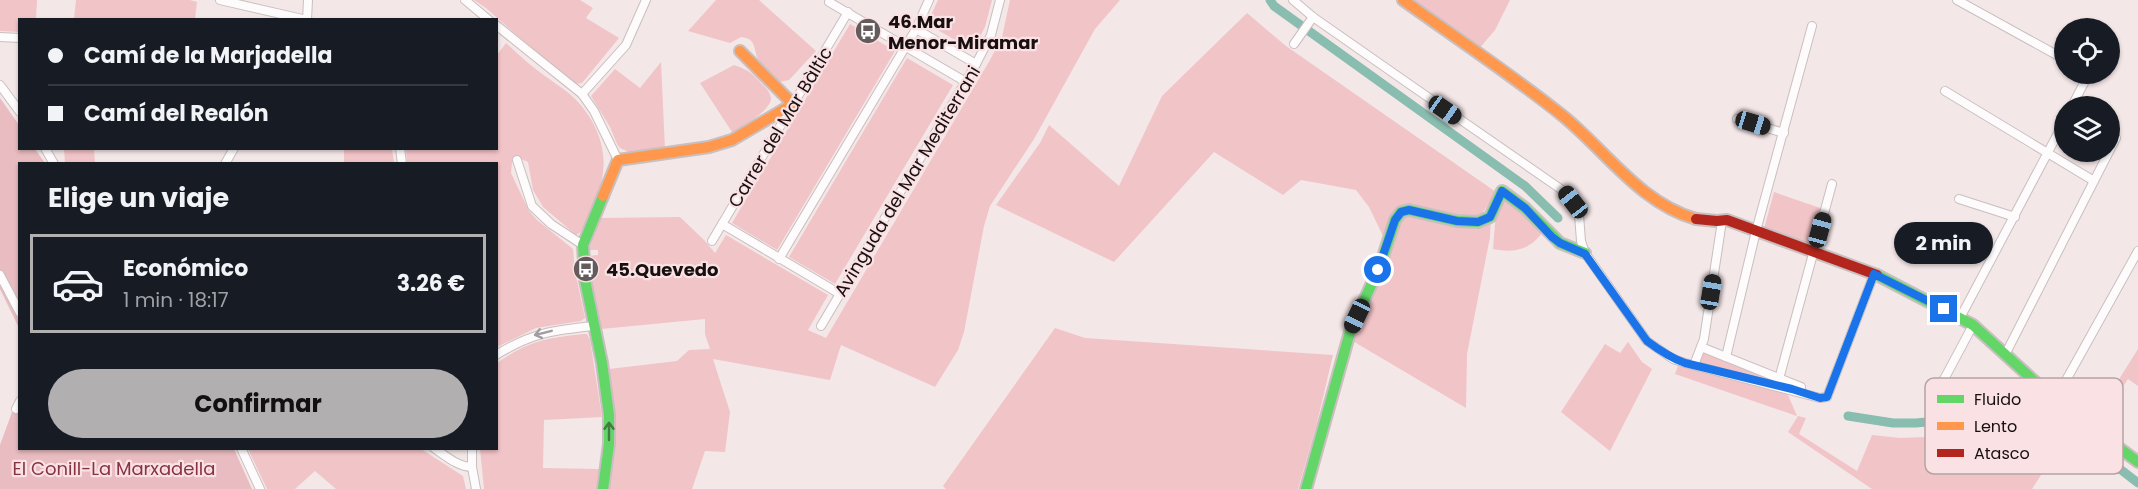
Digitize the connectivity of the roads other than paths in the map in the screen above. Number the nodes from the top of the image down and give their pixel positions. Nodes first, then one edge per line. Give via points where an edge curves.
1 (220, 0) edge
2 (308, 0) edge
3 (465, 0) edge
4 (640, 0) edge
5 (646, 0) edge
6 (929, 0) edge
7 (1000, 0) edge
8 (1293, 0) edge
9 (1403, 0) edge
10 (1957, 0) edge
11 (830, 1) edge
12 (848, 12) junction
13 (1313, 17) junction
14 (298, 18) edge
15 (307, 18) edge
16 (487, 18) edge
17 (1812, 26) dead end
18 (633, 27) junction
19 (498, 28) edge
20 (916, 29) junction
21 (0, 37) edge
22 (18, 39) edge
23 (1294, 44) dead end
24 (906, 46) junction
25 (740, 51) dead end
26 (2054, 53) edge
27 (976, 64) junction
28 (966, 82) junction
29 (0, 85) edge
30 (1945, 90) dead end
31 (582, 94) junction
32 (793, 104) junction
33 (18, 109) edge
34 (1737, 118) dead end
35 (1784, 133) junction
36 (2054, 141) edge
37 (2048, 153) junction
38 (517, 160) dead end
39 (618, 160) junction
40 (2104, 162) edge
41 (2094, 181) junction
42 (1832, 184) dead end
43 (1959, 199) dead end
44 (2015, 217) junction
45 (1722, 221) junction
46 (722, 224) junction
47 (1756, 231) junction
48 (712, 241) dead end
49 (583, 245) junction
50 (2138, 251) edge
51 (1813, 252) junction
52 (1585, 254) junction
53 (779, 259) junction
54 (1874, 274) junction
55 (0, 275) edge
56 (840, 294) junction
57 (18, 309) edge
58 (1960, 318) junction
59 (1973, 325) junction
60 (594, 326) junction
61 (821, 326) dead end
62 (1701, 347) junction
63 (2006, 353) junction
64 (498, 354) edge
65 (1726, 357) junction
66 (1694, 365) junction
67 (1945, 378) edge
68 (2033, 378) edge
69 (2067, 378) edge
70 (1779, 379) junction
71 (1827, 397) junction
72 (18, 405) edge
73 (16, 409) dead end
74 (241, 450) edge
75 (437, 450) edge
76 (472, 450) edge
77 (2123, 451) edge
78 (2138, 462) edge
79 (472, 467) junction
80 (260, 489) edge
81 (476, 489) edge
82 (603, 489) edge
83 (1306, 489) edge

1 - 14 street
2 - 15 street
3 - 16 street
4 - 18 street
5 - 18 street
6 - 20 street
7 - 27 street, Avinguda del Mar Mediterrani via 991,35
8 - 13 street
9 - 45 street via 1564,117 1649,197 1665,208 1700,220
10 - 26 street
11 - 12 street
12 - 24 street
12 - 32 street, Carrer del Mar Bàltic
13 - 23 street
13 - 52 street via 1565,192 1579,215
17 - 35 street
18 - 31 street via 626,45
19 - 31 street
20 - 24 street
20 - 27 street
21 - 22 street
24 - 28 street
24 - 53 street
25 - 32 street
27 - 28 street, Avinguda del Mar Mediterrani
28 - 56 street, Avinguda del Mar Mediterrani
29 - 33 street
30 - 37 street
31 - 39 street
32 - 39 street via 732,140
32 - 46 street, Carrer del Mar Bàltic
34 - 35 street
35 - 47 street
36 - 37 street
37 - 41 street
37 - 44 street
38 - 49 street via 532,206
39 - 49 street
40 - 41 street
41 - 63 street
42 - 51 street
43 - 44 street
44 - 58 street
45 - 47 street
45 - 62 street
46 - 48 street, Carrer del Mar Bàltic
46 - 53 street
47 - 51 street
47 - 65 street
49 - 60 street
50 - 69 street
51 - 54 street
51 - 70 street
52 - 66 street via 1647,341 1673,359
52 - 83 street via 1552,237 1525,208 1502,191 1490,217 1478,222 1409,210 1401,212 1350,332
53 - 56 street
54 - 58 street
54 - 71 street
55 - 57 street
56 - 61 street, Avinguda del Mar Mediterrani
58 - 59 street
59 - 63 street
59 - 67 street
60 -> 64 street via 548,331
82 -> 60 street via 609,415
62 - 65 street
62 - 66 street
63 - 68 street
65 - 70 street
66 - 71 street
70 - 71 street
72 - 73 street
74 - 80 street
75 - 79 street
76 - 79 street
77 - 78 street
79 - 81 street

